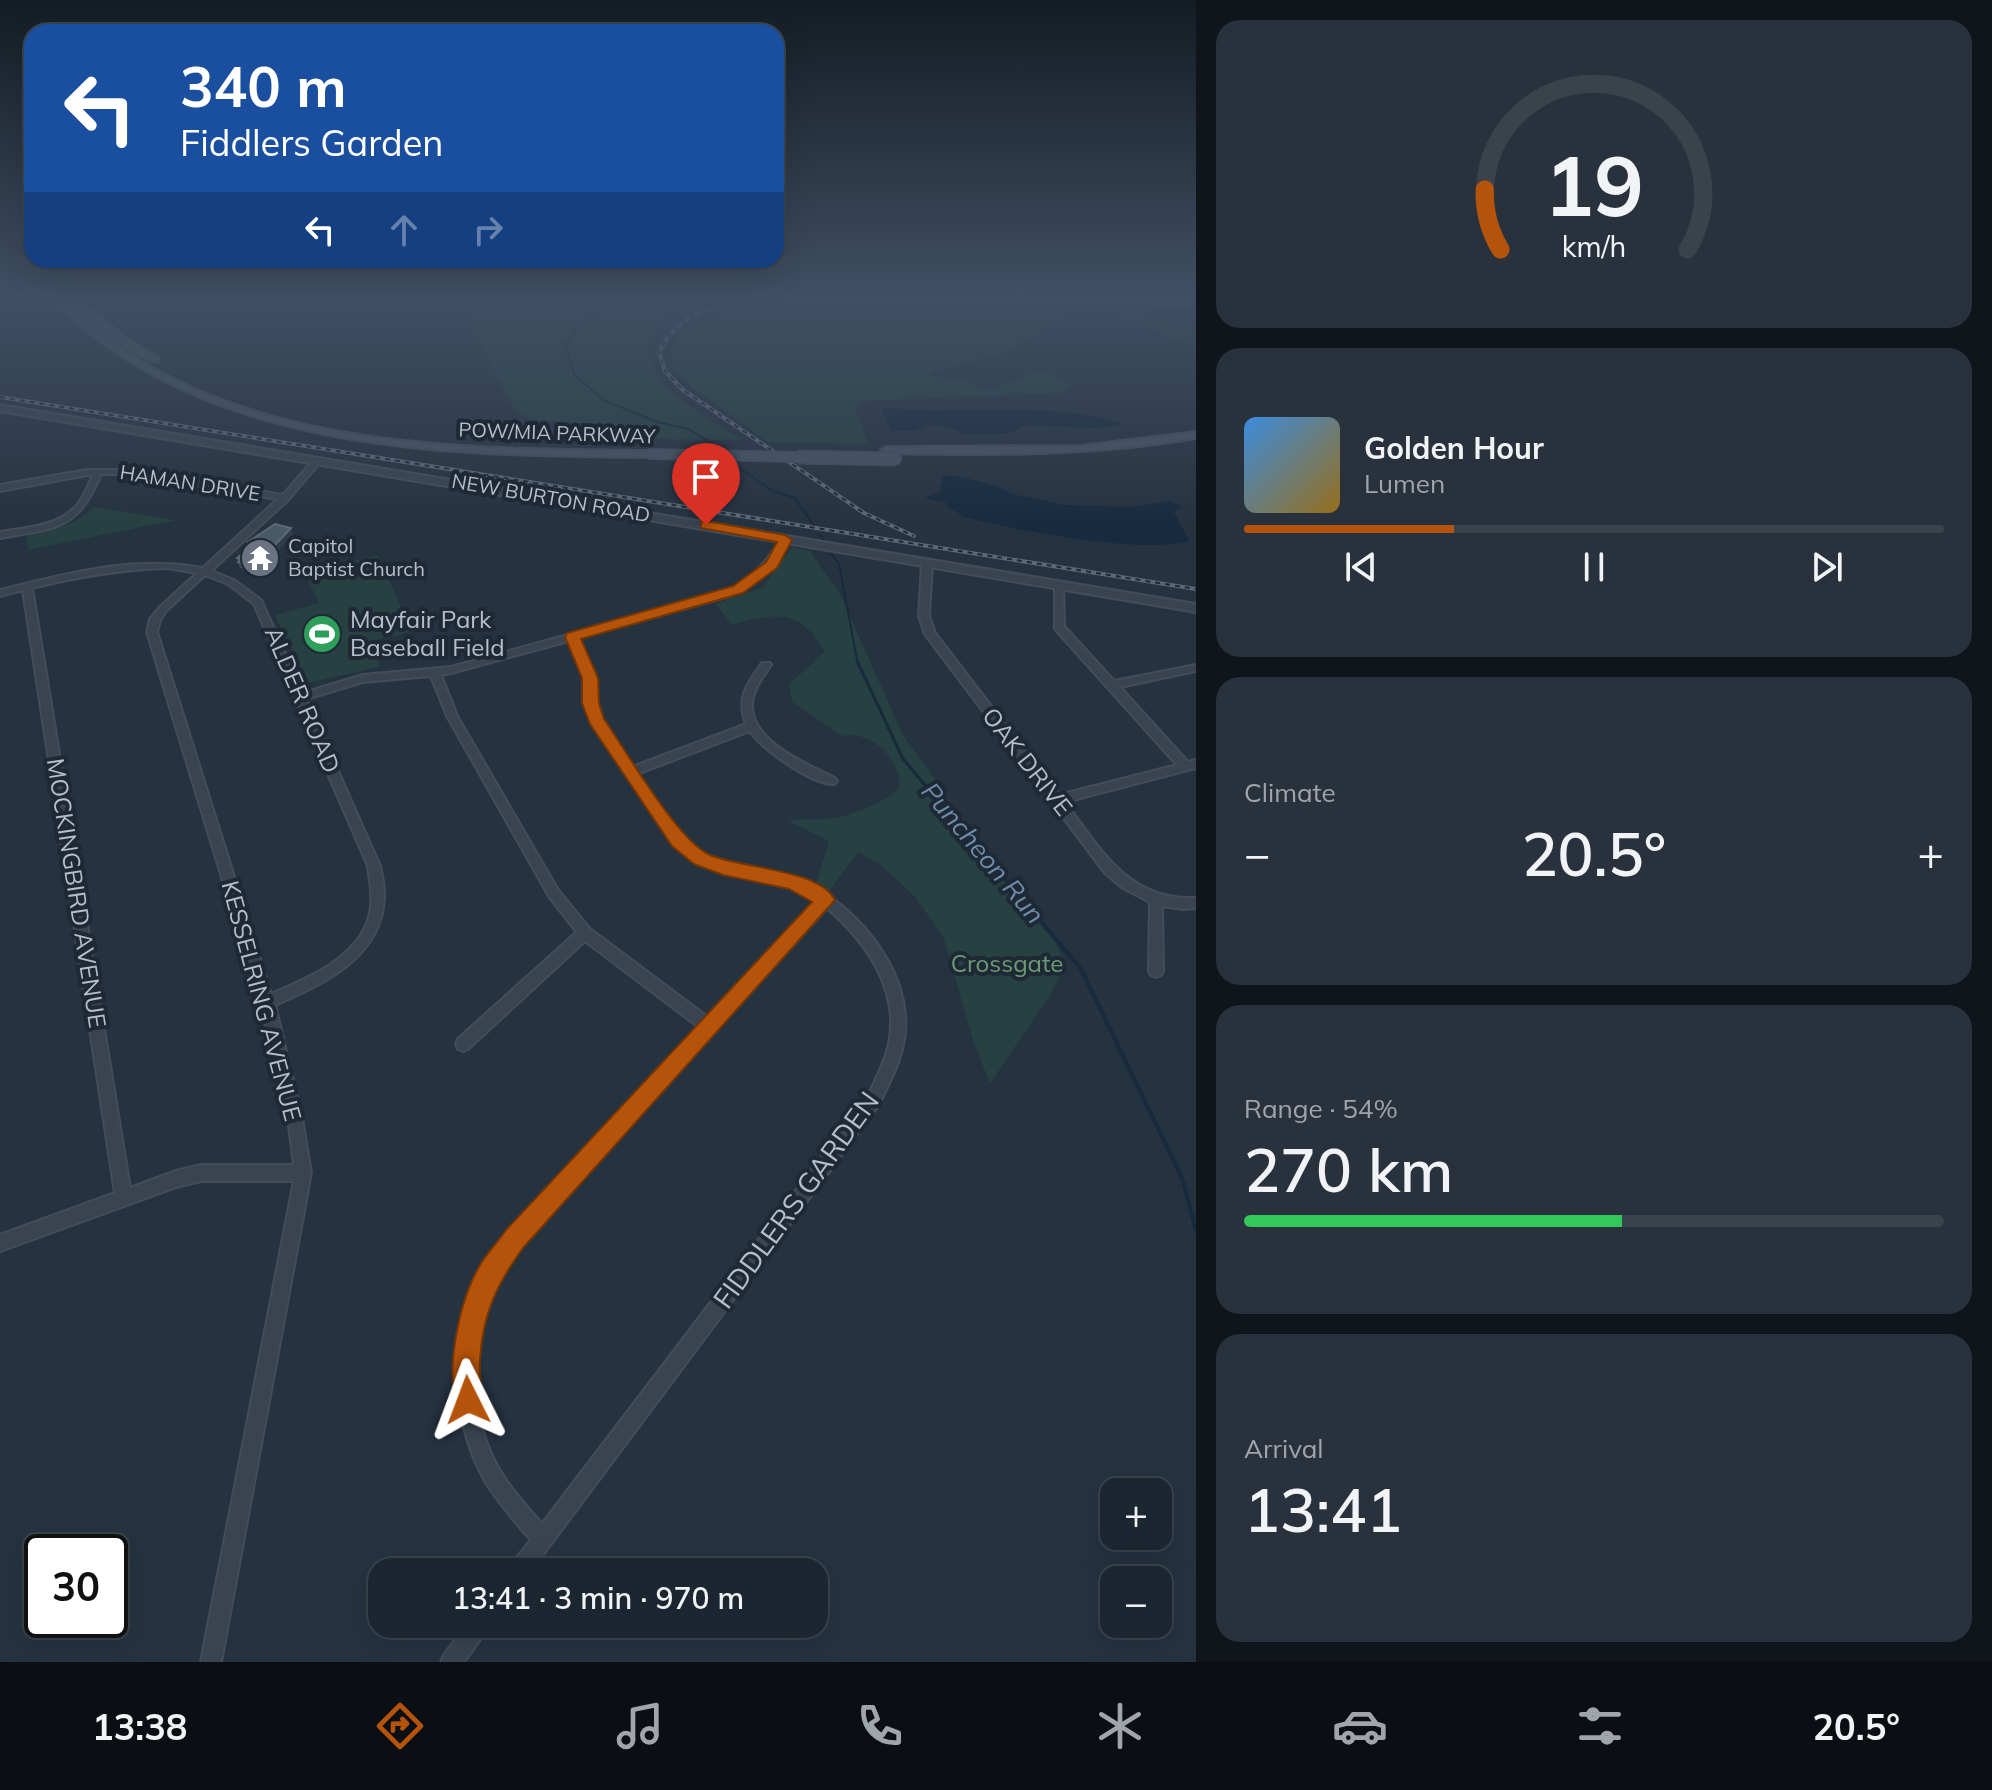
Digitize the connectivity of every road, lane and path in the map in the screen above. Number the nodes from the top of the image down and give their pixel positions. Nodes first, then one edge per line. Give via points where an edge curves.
1 (151, 372) edge
2 (179, 372) edge
3 (0, 408) edge
4 (1196, 435) edge
5 (1196, 445) edge
6 (318, 460) junction
7 (98, 472) junction
8 (0, 488) edge
9 (285, 498) junction
10 (0, 535) edge
11 (785, 540) junction
12 (927, 564) junction
13 (203, 573) junction
14 (1058, 585) junction
15 (27, 586) junction
16 (0, 593) edge
17 (1196, 608) edge
18 (573, 637) junction
19 (766, 665) dead end
20 (1196, 668) edge
21 (435, 673) junction
22 (1112, 685) junction
23 (302, 697) junction
24 (750, 727) junction
25 (1191, 765) edge
26 (631, 772) junction
27 (831, 781) dead end
28 (1057, 800) junction
29 (1156, 899) junction
30 (826, 900) junction
31 (1196, 903) edge
32 (585, 933) junction
33 (1156, 971) dead end
34 (267, 1002) junction
35 (710, 1027) junction
36 (463, 1044) dead end
37 (303, 1173) junction
38 (124, 1199) junction
39 (0, 1243) edge
40 (543, 1539) junction
41 (529, 1558) edge
42 (469, 1638) edge
43 (211, 1662) edge
44 (451, 1662) edge

1 - 5 main road, POW/MIA PARKWAY, bridge via 207,396 297,424 445,447 1034,461
2 - 4 main road, POW/MIA PARKWAY via 280,409 424,436 509,442 1039,452
3 - 6 street, NEW BURTON ROAD
6 - 9 street, KESSELRING AVENUE
6 - 11 street, NEW BURTON ROAD
7 - 8 street, HAMAN DRIVE
7 - 9 street, HAMAN DRIVE via 131,472
7 - 10 street via 84,503 71,516
9 - 13 street, KESSELRING AVENUE
11 - 12 street, NEW BURTON ROAD
11 - 18 street via 772,565 738,589
12 - 14 street, NEW BURTON ROAD
12 - 28 street, OAK DRIVE via 924,616 930,634
13 - 15 street, ALDER ROAD via 118,567
13 - 23 street, ALDER ROAD via 228,580 258,602
13 - 34 street, KESSELRING AVENUE via 158,614 152,632
14 - 17 street, NEW BURTON ROAD
14 - 22 street via 1059,627
15 - 16 street, ALDER ROAD
15 - 38 street, MOCKINGBIRD AVENUE
18 - 21 street
18 - 26 street, FIDDLERS GARDEN via 590,678 596,720
19 - 24 street via 751,682 744,702
20 - 22 street
21 - 23 street via 363,679
21 - 32 street via 452,716 503,809 554,894
22 - 25 street
23 - 34 street, ALDER ROAD via 374,866 379,906 362,944 341,965
24 - 26 street
24 - 27 street via 784,756
25 - 28 street
26 - 30 street, FIDDLERS GARDEN via 679,841 700,859 793,882
28 - 29 street, OAK DRIVE via 1120,880
29 - 31 street, OAK DRIVE
29 - 33 street
30 - 35 street
30 - 40 street, FIDDLERS GARDEN via 863,935 887,976 898,1022 893,1059 873,1101
32 - 35 street
32 - 36 street
34 - 37 street, KESSELRING AVENUE
35 - 40 street via 515,1239 488,1274 473,1316 465,1380 471,1419 487,1466
37 - 38 street via 201,1173
37 - 43 street, KESSELRING AVENUE
38 - 39 street
40 - 41 street, FIDDLERS GARDEN
42 - 44 street

